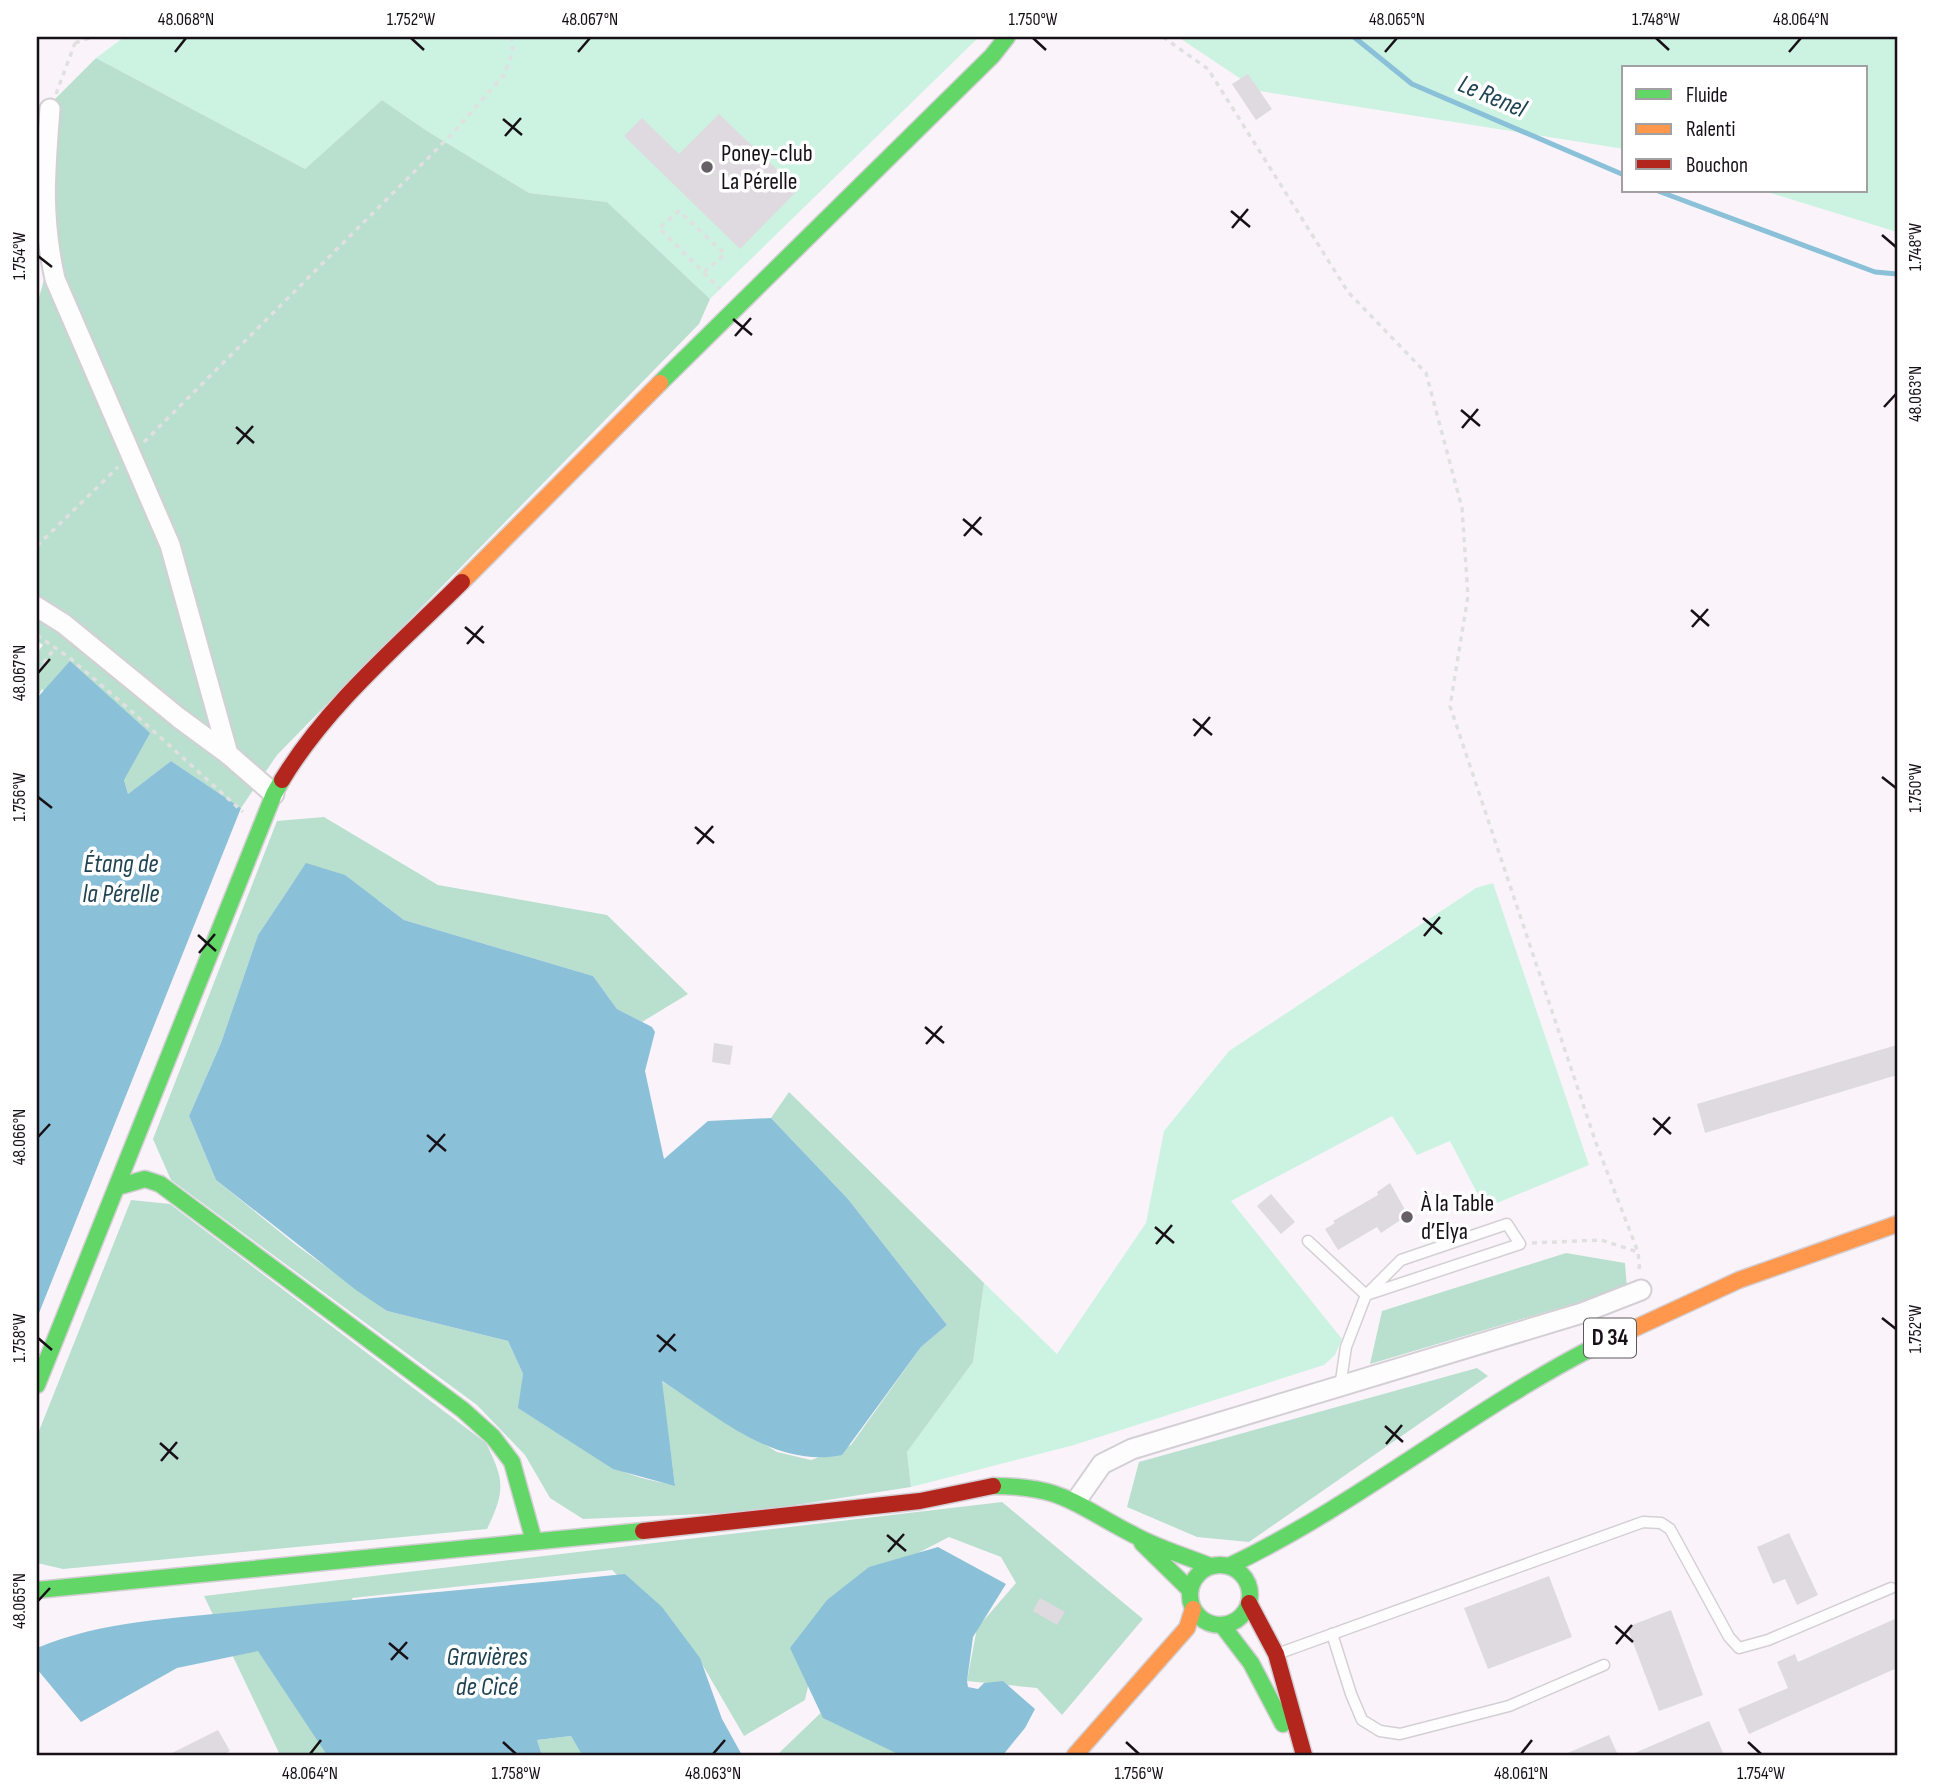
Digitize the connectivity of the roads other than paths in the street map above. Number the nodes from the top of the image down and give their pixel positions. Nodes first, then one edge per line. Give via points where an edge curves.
1 (1007, 37) edge
2 (50, 109) road end
3 (37, 607) edge
4 (228, 754) junction
5 (274, 794) junction
6 (143, 1128) junction
7 (160, 1184) junction
8 (117, 1187) junction
9 (1897, 1224) edge
10 (1308, 1241) dead end
11 (1642, 1290) road end
12 (1366, 1295) junction
13 (37, 1385) edge
14 (1340, 1387) junction
15 (1076, 1501) junction
16 (1347, 1502) junction
17 (1135, 1536) junction
18 (534, 1541) junction
19 (1286, 1556) dead end
20 (1210, 1566) junction
21 (1229, 1566) junction
22 (1268, 1573) dead end
23 (1891, 1588) dead end
24 (37, 1590) edge
25 (1190, 1590) junction
26 (1250, 1596) junction
27 (1193, 1609) junction
28 (1218, 1625) junction
29 (1332, 1634) junction
30 (1274, 1655) junction
31 (1251, 1663) junction
32 (1604, 1665) dead end
33 (1145, 1679) junction
34 (1075, 1755) edge
35 (1303, 1755) edge

1 - 5 main road via 340,705 302,747
2 - 4 street via 43,203 55,279 170,545
3 - 4 street
4 - 5 street
5 - 6 main road
6 - 7 main road via 148,1157
6 - 8 main road
7 - 8 main road via 145,1179
7 - 18 main road via 493,1437 512,1462
8 - 13 main road
9 - 16 main road, D 34 via 1770,1265 1634,1326 1490,1406
10 - 12 lane
11 - 14 street via 1582,1313
12 - 12 lane via 1520,1244 1507,1224 1401,1260
12 - 14 lane via 1346,1347
14 - 15 street via 1132,1449 1102,1464
15 - 17 main road
15 - 18 main road via 1024,1486 991,1486 920,1501 803,1516
16 - 19 main road, D 34
16 - 21 main road, D 34 via 1272,1547
17 - 20 main road
17 - 25 main road
18 - 24 main road
20 - 21 main road
20 - 25 main road via 1196,1576
21 - 26 main road via 1243,1575
22 - 26 main road
23 - 29 lane via 1739,1648 1670,1529 1661,1523 1643,1522
25 - 27 main road
26 - 28 main road via 1239,1618
26 - 30 main road
27 - 28 main road via 1198,1617
27 - 33 main road via 1187,1628
28 - 31 main road
28 - 33 main road
29 - 30 lane
29 - 32 lane via 1363,1720 1380,1731 1400,1734 1509,1706
30 - 31 lane
30 - 35 main road
31 - 35 main road
33 - 34 main road

